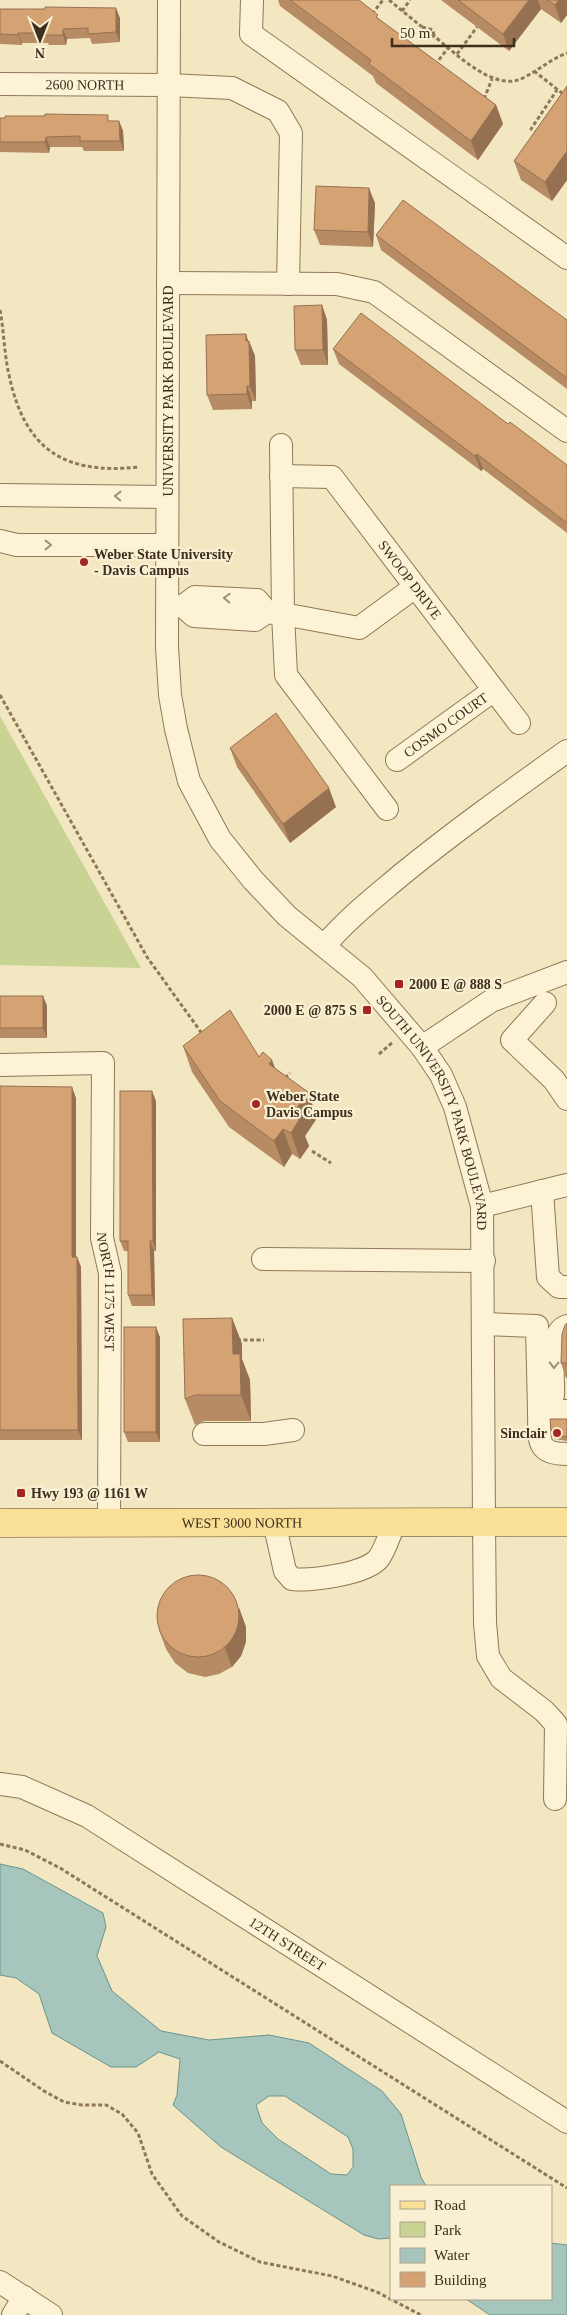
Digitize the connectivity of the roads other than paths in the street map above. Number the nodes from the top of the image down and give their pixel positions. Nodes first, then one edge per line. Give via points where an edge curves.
1 (169, 0) edge
2 (252, 0) edge
3 (0, 84) edge
4 (169, 84) junction
5 (566, 254) edge
6 (168, 283) junction
7 (288, 284) junction
8 (567, 431) edge
9 (281, 445) dead end
10 (281, 476) junction
11 (0, 495) edge
12 (167, 497) junction
13 (0, 541) edge
14 (167, 545) junction
15 (415, 587) junction
16 (175, 606) junction
17 (275, 613) junction
18 (494, 690) junction
19 (519, 723) dead end
20 (567, 751) edge
21 (396, 760) dead end
22 (189, 781) joint
23 (387, 809) dead end
24 (325, 945) junction
25 (567, 972) edge
26 (545, 1003) dead end
27 (422, 1047) junction
28 (0, 1065) edge
29 (567, 1099) edge
30 (567, 1185) edge
31 (542, 1191) junction
32 (482, 1206) junction
33 (263, 1259) dead end
34 (484, 1261) junction
35 (567, 1287) edge
36 (567, 1316) edge
37 (484, 1324) junction
38 (537, 1326) junction
39 (567, 1326) edge
40 (293, 1430) dead end
41 (560, 1430) edge
42 (204, 1434) dead end
43 (109, 1522) junction
44 (274, 1522) junction
45 (395, 1522) junction
46 (484, 1522) junction
47 (567, 1522) edge
48 (0, 1523) edge
49 (0, 1784) edge
50 (555, 1799) dead end
51 (567, 2122) edge
52 (0, 2282) edge
53 (18, 2306) edge
54 (51, 2315) edge

1 - 4 street, UNIVERSITY PARK BOULEVARD
2 - 5 street via 251,34
3 - 4 street, 2600 NORTH
4 - 6 street, UNIVERSITY PARK BOULEVARD
4 - 7 street, 2600 NORTH via 232,88 278,111 291,133
6 - 7 street
6 - 12 street, UNIVERSITY PARK BOULEVARD
7 - 8 street via 338,284 374,292
9 - 10 street
10 - 15 street, SWOOP DRIVE via 332,477
10 - 17 street
12 -> 11 street
12 - 14 street, UNIVERSITY PARK BOULEVARD
13 -> 14 street via 17,546
14 - 16 street, UNIVERSITY PARK BOULEVARD
15 - 17 street via 360,628
15 - 18 street, SWOOP DRIVE
16 - 17 street via 195,597 257,600
16 - 22 street, UNIVERSITY PARK BOULEVARD via 167,648 170,695
17 - 23 street via 286,675
18 - 19 street, SWOOP DRIVE
18 - 21 street, COSMO COURT
20 - 24 street via 428,853 356,912
22 - 24 street, SOUTH UNIVERSITY PARK BOULEVARD via 220,839 253,880 287,916
24 - 27 street, SOUTH UNIVERSITY PARK BOULEVARD via 362,977
25 - 27 street via 491,1001
26 - 29 street via 512,1040 554,1080
27 - 32 street, SOUTH UNIVERSITY PARK BOULEVARD via 441,1075 455,1107
28 - 43 street, NORTH 1175 WEST via 103,1063 102,1238 110,1273
30 - 31 street
31 - 32 street
31 - 35 street via 548,1277 559,1288
32 - 34 street, SOUTH UNIVERSITY PARK BOULEVARD
33 - 34 street
34 - 37 street, SOUTH UNIVERSITY PARK BOULEVARD
36 - 38 street via 552,1318
37 - 38 street
37 - 46 street, SOUTH UNIVERSITY PARK BOULEVARD
38 - 41 street
39 -> 41 street via 560,1328 554,1339
40 - 42 street via 264,1434
43 - 44 main road, WEST 3000 NORTH
43 - 48 main road, WEST 3000 NORTH
44 - 45 main road, WEST 3000 NORTH
44 - 45 street via 285,1571 292,1579 307,1581 356,1570 378,1559
45 - 46 main road, WEST 3000 NORTH
46 - 47 main road, WEST 3000 NORTH
46 - 50 street, SOUTH UNIVERSITY PARK BOULEVARD via 488,1656 502,1678 556,1724
49 - 51 street, 12TH STREET via 22,1787 87,1816
52 - 53 street
53 - 54 street

